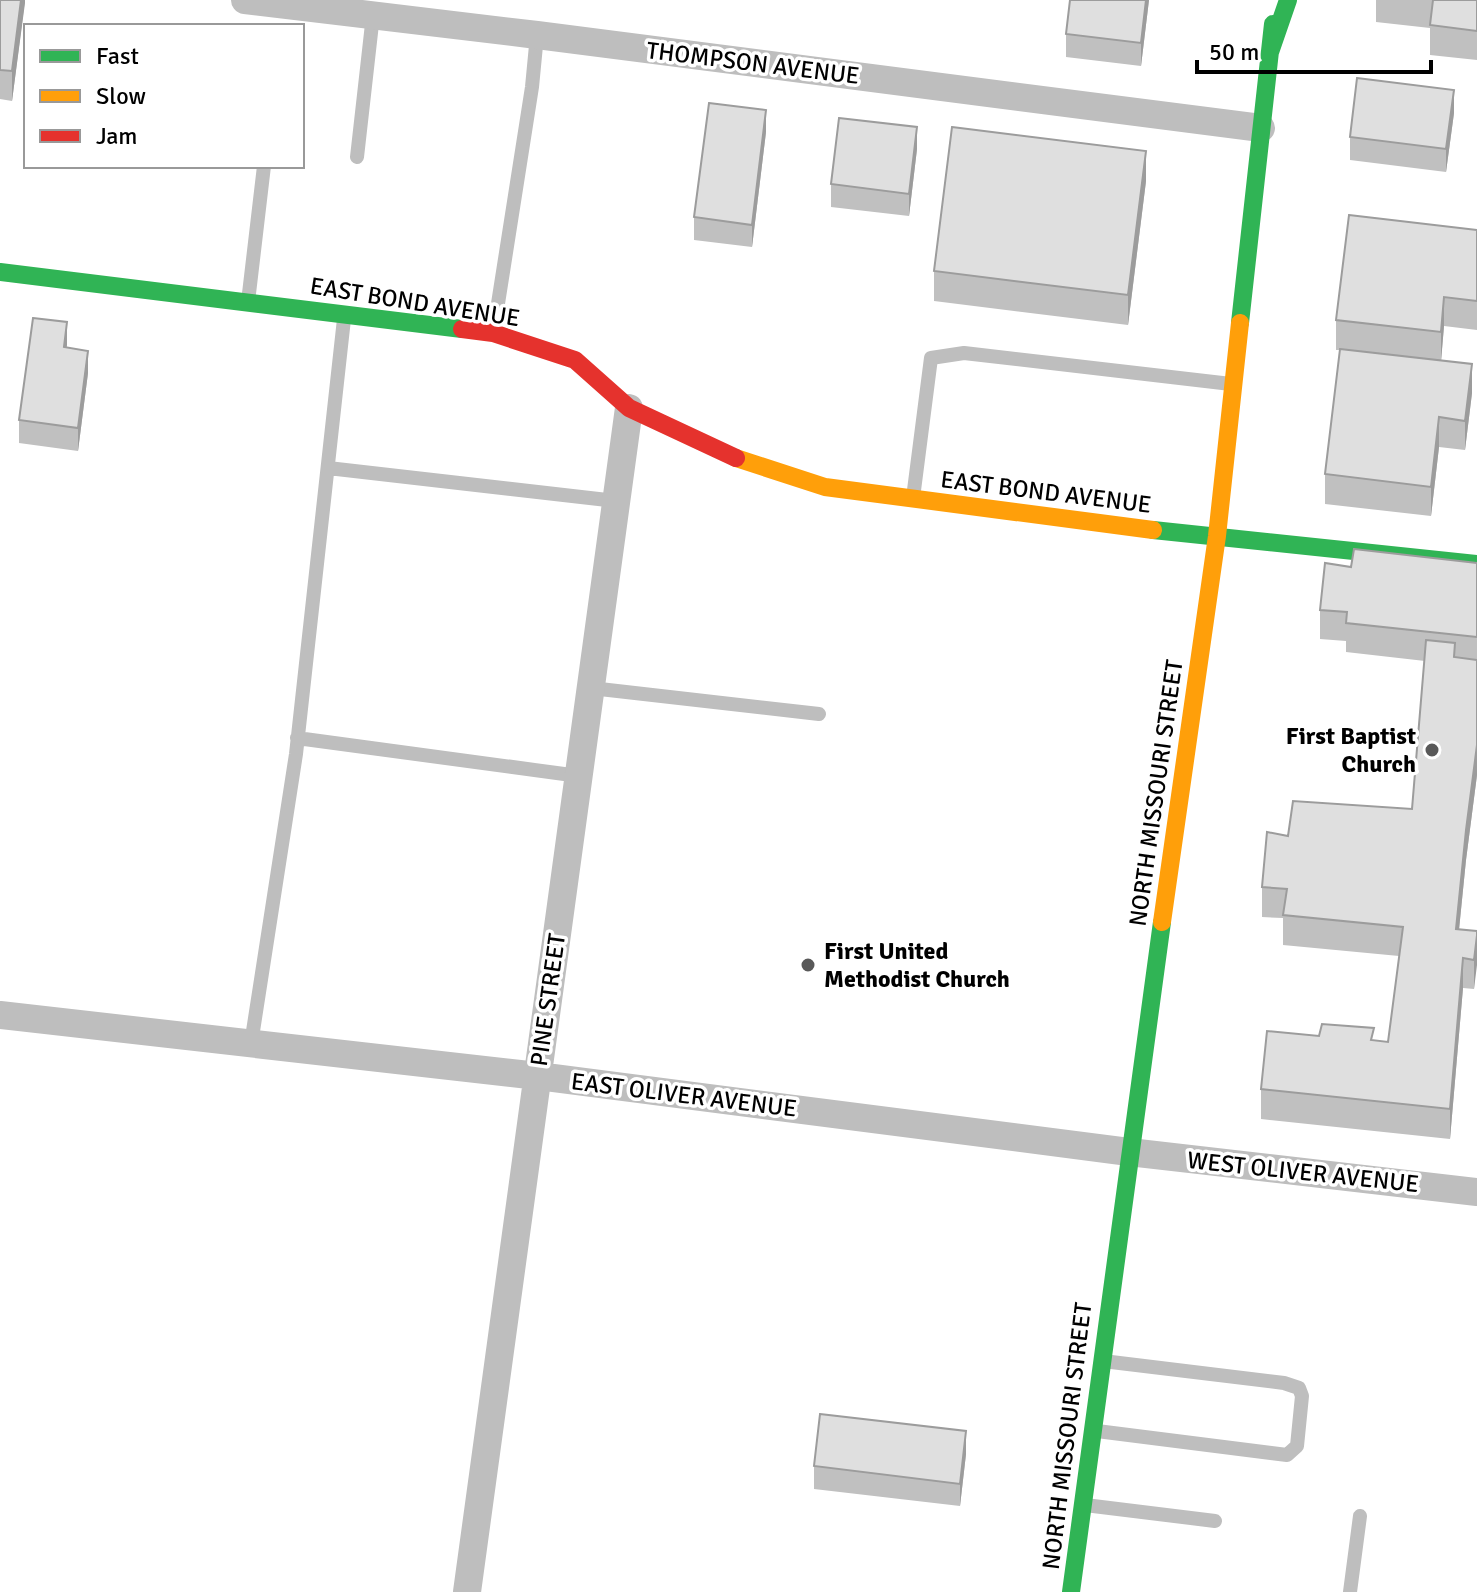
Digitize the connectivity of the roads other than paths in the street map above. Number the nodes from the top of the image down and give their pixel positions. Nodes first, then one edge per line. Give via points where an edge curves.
1 (245, 0) edge
2 (1276, 0) edge
3 (1288, 0) edge
4 (1262, 14) dead end
5 (373, 15) junction
6 (537, 35) junction
7 (1269, 55) junction
8 (1261, 128) junction
9 (357, 157) dead end
10 (264, 168) edge
11 (0, 272) edge
12 (248, 302) junction
13 (345, 313) junction
14 (493, 333) junction
15 (1235, 385) junction
16 (629, 408) junction
17 (328, 468) junction
18 (913, 499) junction
19 (616, 501) junction
20 (1217, 536) junction
21 (1477, 564) edge
22 (591, 688) junction
23 (819, 714) dead end
24 (297, 738) junction
25 (579, 776) junction
26 (0, 1015) edge
27 (251, 1044) junction
28 (538, 1076) junction
29 (1129, 1152) junction
30 (1477, 1192) edge
31 (1101, 1360) junction
32 (1092, 1430) junction
33 (1083, 1505) junction
34 (1360, 1516) dead end
35 (1215, 1521) dead end
36 (1078, 1591) edge
37 (467, 1592) edge
38 (1350, 1592) edge

1 - 5 street, THOMPSON AVENUE via 282,10
2 - 7 main road, NORTH MISSOURI STREET
3 - 7 main road
4 - 7 main road
5 - 6 street, THOMPSON AVENUE
5 - 9 lane
6 - 8 street, THOMPSON AVENUE
6 - 14 lane
7 - 8 main road, NORTH MISSOURI STREET
8 - 15 main road, NORTH MISSOURI STREET
10 - 12 lane
11 - 12 main road, EAST BOND AVENUE
12 - 13 main road, EAST BOND AVENUE
13 - 14 main road, EAST BOND AVENUE
13 - 17 lane
14 - 16 main road, EAST BOND AVENUE via 575,360
15 - 18 lane via 964,353 931,358
15 - 20 main road, NORTH MISSOURI STREET
16 - 18 main road, EAST BOND AVENUE via 736,458 825,487
16 - 19 street, PINE STREET
17 - 19 lane
17 - 24 lane
18 - 20 main road, EAST BOND AVENUE
19 - 22 street, PINE STREET
20 - 21 main road, EAST BOND AVENUE
20 - 29 main road, NORTH MISSOURI STREET
22 - 23 lane
22 - 25 street, PINE STREET
24 - 25 lane
24 - 27 lane
25 - 28 street, PINE STREET
26 - 27 street, EAST OLIVER AVENUE
27 - 28 street, EAST OLIVER AVENUE
28 - 29 street, EAST OLIVER AVENUE
28 - 37 street, PINE STREET
29 - 30 street, WEST OLIVER AVENUE
29 - 31 main road, NORTH MISSOURI STREET
31 - 32 main road, NORTH MISSOURI STREET
31 - 32 lane via 1293,1384 1302,1396 1297,1446 1287,1455
32 - 33 main road, NORTH MISSOURI STREET
33 - 35 lane
33 - 36 main road, NORTH MISSOURI STREET
34 - 38 lane

